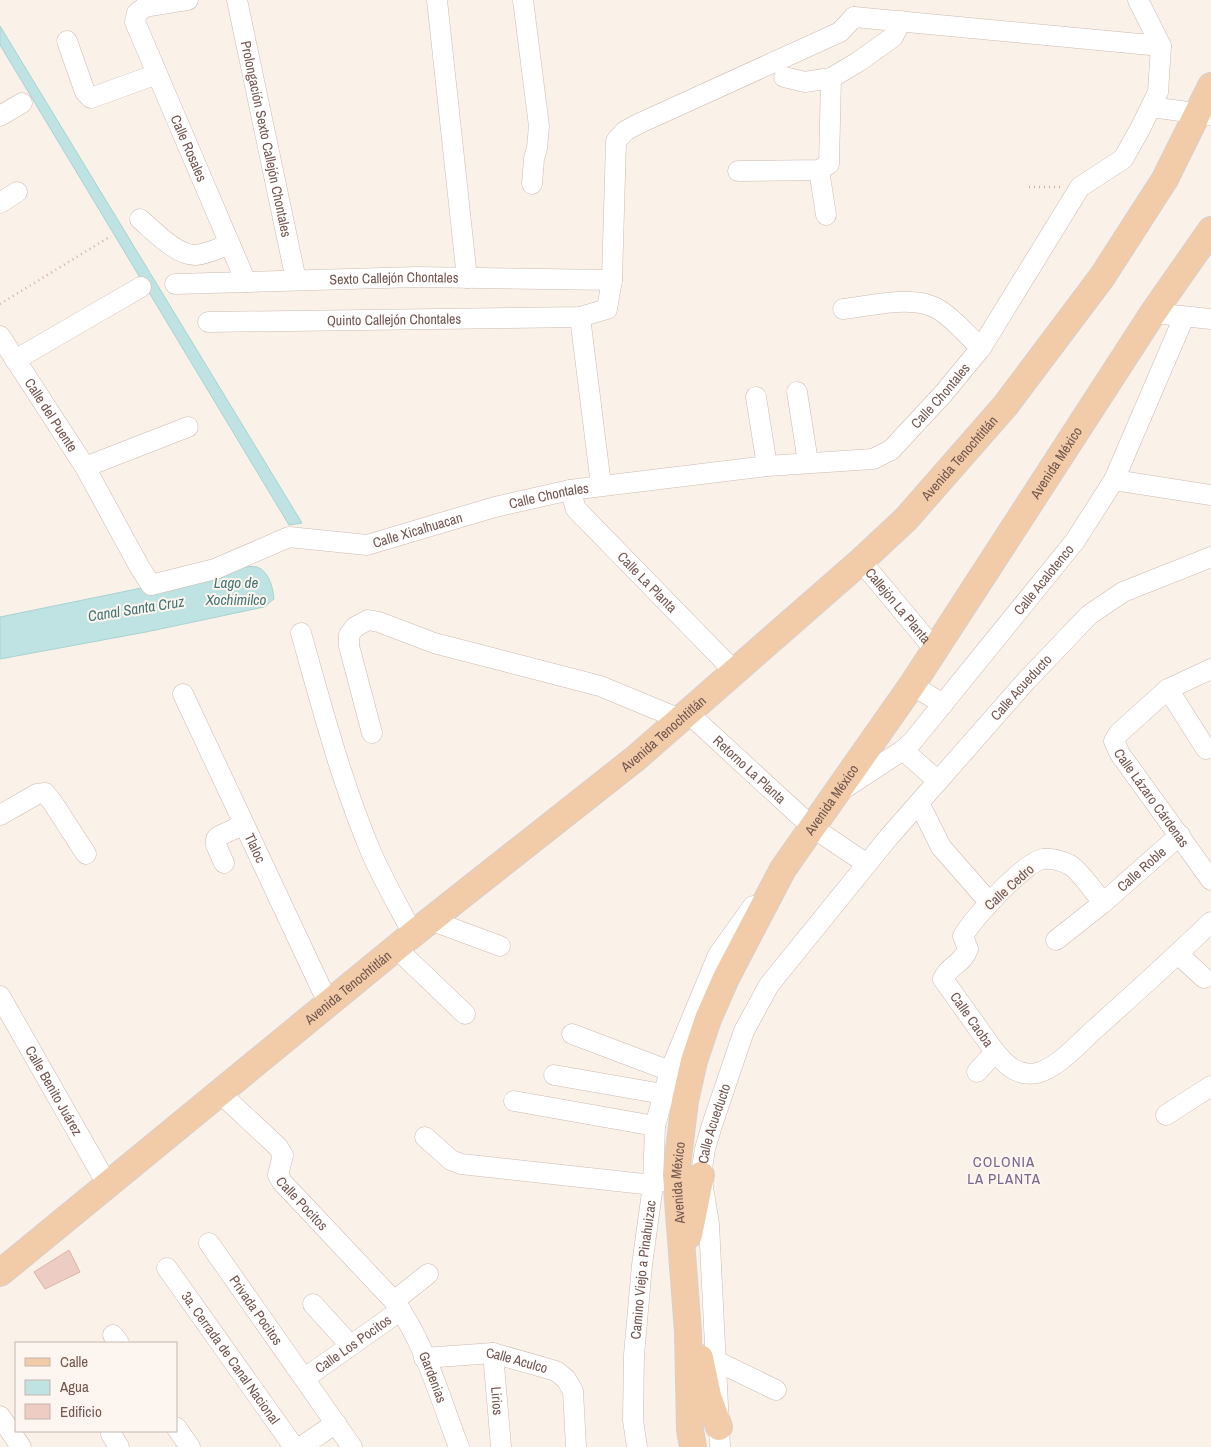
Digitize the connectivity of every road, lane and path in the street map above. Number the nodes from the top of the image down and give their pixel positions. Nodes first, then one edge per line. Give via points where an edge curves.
1 (188, 0) edge
2 (238, 0) edge
3 (436, 0) edge
4 (523, 0) edge
5 (1138, 0) edge
6 (854, 9) edge
7 (901, 21) junction
8 (67, 41) dead end
9 (1161, 46) junction
10 (157, 74) junction
11 (784, 77) dead end
12 (831, 78) junction
13 (1211, 86) edge
14 (22, 103) dead end
15 (1151, 107) junction
16 (1205, 115) edge
17 (0, 116) edge
18 (819, 170) junction
19 (738, 171) dead end
20 (532, 184) dead end
21 (1029, 187) dead end
22 (1080, 187) junction
23 (17, 192) dead end
24 (0, 203) edge
25 (826, 215) dead end
26 (140, 219) dead end
27 (1211, 230) edge
28 (111, 236) dead end
29 (230, 244) junction
30 (467, 278) junction
31 (296, 280) junction
32 (612, 280) junction
33 (246, 282) junction
34 (175, 284) dead end
35 (141, 287) dead end
36 (0, 304) edge
37 (843, 309) dead end
38 (1153, 313) junction
39 (580, 316) junction
40 (1184, 317) junction
41 (1211, 319) edge
42 (208, 322) dead end
43 (0, 336) edge
44 (981, 348) junction
45 (15, 360) junction
46 (797, 392) dead end
47 (756, 397) dead end
48 (188, 427) dead end
49 (808, 462) junction
50 (767, 466) junction
51 (85, 467) junction
52 (1114, 480) junction
53 (601, 485) junction
54 (570, 490) junction
55 (100, 494) joint
56 (1211, 495) edge
57 (495, 507) joint
58 (1211, 557) edge
59 (861, 561) junction
60 (301, 633) dead end
61 (935, 650) junction
62 (1211, 669) edge
63 (734, 671) junction
64 (912, 685) junction
65 (1168, 690) junction
66 (183, 694) dead end
67 (943, 704) junction
68 (684, 716) junction
69 (372, 733) dead end
70 (1206, 749) dead end
71 (903, 750) junction
72 (938, 781) junction
73 (836, 794) junction
74 (919, 803) junction
75 (0, 815) edge
76 (243, 825) junction
77 (812, 827) junction
78 (1180, 835) junction
79 (86, 854) dead end
80 (224, 863) dead end
81 (867, 864) junction
82 (783, 869) junction
83 (1211, 878) edge
84 (990, 903) junction
85 (1103, 903) junction
86 (1211, 922) edge
87 (413, 934) junction
88 (1056, 940) dead end
89 (500, 946) dead end
90 (1178, 954) junction
91 (1204, 978) dead end
92 (943, 979) joint
93 (0, 996) edge
94 (328, 1003) junction
95 (465, 1014) dead end
96 (572, 1034) dead end
97 (998, 1056) junction
98 (670, 1071) junction
99 (977, 1072) dead end
100 (554, 1074) dead end
101 (1211, 1086) edge
102 (220, 1092) junction
103 (663, 1094) junction
104 (514, 1101) dead end
105 (1166, 1114) dead end
106 (655, 1126) junction
107 (425, 1137) dead end
108 (689, 1175) junction
109 (107, 1184) junction
110 (653, 1185) junction
111 (209, 1243) dead end
112 (167, 1268) dead end
113 (0, 1274) edge
114 (428, 1274) dead end
115 (313, 1304) dead end
116 (398, 1306) junction
117 (688, 1332) junction
118 (350, 1345) junction
119 (493, 1353) junction
120 (424, 1358) junction
121 (716, 1361) junction
122 (305, 1378) junction
123 (776, 1390) dead end
124 (0, 1416) edge
125 (336, 1422) junction
126 (178, 1430) edge
127 (719, 1437) edge
128 (21, 1447) edge
129 (190, 1447) edge
130 (294, 1447) edge
131 (301, 1447) edge
132 (352, 1447) edge
133 (459, 1447) edge
134 (501, 1447) edge
135 (576, 1447) edge
136 (637, 1447) edge
137 (693, 1447) edge

1 - 10 street, Calle Rosales via 145,7 137,13 135,22
2 - 31 street, Prolongación Sexto Callejón Chontales
3 - 30 street
4 - 20 street via 539,126
5 - 9 street
6 - 7 street
6 - 32 street via 840,32 624,131 616,141
7 - 9 street
7 - 12 street via 892,37
8 - 10 street via 85,92 91,98
9 - 15 street, Calle Chontales via 1158,92
10 - 29 street, Calle Rosales
11 - 12 street via 805,82
12 - 18 street via 829,164
13 - 16 main road, Avenida Tenochtitlán
14 - 17 street
15 - 16 street
15 - 22 street, Calle Chontales via 1123,159
16 - 59 main road, Avenida Tenochtitlán via 1102,277 1016,391 906,519
18 - 19 street
18 - 25 street
21 - 22 path
22 - 44 street, Calle Chontales
23 - 24 street
26 - 29 street via 184,254 204,254
27 - 38 main road, Avenida México
28 - 36 path
29 - 33 street, Calle Rosales
30 - 31 street, Sexto Callejón Chontales
30 - 32 street, Sexto Callejón Chontales
31 - 33 street, Sexto Callejón Chontales
32 - 39 street, Quinto Callejón Chontales via 607,309
33 - 34 street, Sexto Callejón Chontales
35 - 45 street
37 - 44 street via 910,301 925,303 941,311
38 - 40 street
38 - 61 main road, Avenida México
39 - 42 street, Quinto Callejón Chontales
39 - 53 street
40 - 41 street
40 - 52 street, Calle Acalotenco
43 - 45 street, Calle del Puente
44 - 49 street, Calle Chontales via 891,450 873,460
45 - 51 street, Calle del Puente
46 - 49 street
47 - 50 street
48 - 51 street
49 - 50 street, Calle Chontales
50 - 53 street, Calle Chontales
51 - 55 street, Calle del Puente
52 - 56 street
52 - 67 street, Calle Acalotenco via 1075,541
53 - 54 street, Calle Chontales
54 - 57 street, Calle Chontales
54 - 63 street, Calle La Planta via 576,509
55 - 57 street, Calle Xicalhuacan via 151,585 215,569 289,538 366,545
58 - 72 street, Calle Acueducto via 1123,592 1090,616 1026,681
59 - 61 street, Callejón La Planta
59 - 63 main road, Avenida Tenochtitlán
60 - 87 street via 355,811 372,854
61 - 64 main road, Avenida México
62 - 65 street, Calle Lázaro Cárdenas
63 - 68 main road, Avenida Tenochtitlán
64 - 67 street
64 - 73 main road, Avenida México
65 - 70 street
65 - 78 street, Calle Lázaro Cárdenas via 1119,732 1114,741 1120,754
66 - 76 street, Tlaloc
67 - 71 street, Calle Acalotenco
68 - 69 street via 600,686 434,643 368,620 355,627 349,635 349,646
68 - 77 street, Retorno La Planta
68 - 87 main road, Avenida Tenochtitlán via 636,758
71 - 72 street
71 - 73 street, Calle Acalotenco
72 - 74 street, Calle Acueducto
73 - 77 main road, Avenida México
74 - 81 street, Calle Acueducto
74 - 84 street via 941,847
75 - 79 street via 37,794 45,793
76 - 80 street via 216,840
76 - 94 street, Tlaloc
77 - 81 street
77 - 82 main road, Avenida México
78 - 83 street, Calle Lázaro Cárdenas
78 - 85 street, Calle Roble
81 - 108 street, Calle Acueducto via 769,985 756,1007 744,1031 704,1150
82 - 98 street, Camino Viejo a Pinahuizac via 775,875 718,955
82 - 108 main road, Avenida México via 726,978 694,1062 685,1101
84 - 85 street, Calle Cedro via 1032,863 1043,859 1072,866
84 - 92 street, Calle Cedro via 963,936 968,949 965,957 946,971
85 - 88 street, Calle Roble
86 - 90 street
87 - 89 street
87 - 94 main road, Avenida Tenochtitlán
87 - 95 street
90 - 91 street
90 - 97 street via 1056,1064 1037,1073 1023,1074
92 - 97 street, Calle Caoba
93 - 109 street, Calle Benito Juárez
94 - 102 main road, Avenida Tenochtitlán
96 - 98 street
97 - 99 street
98 - 103 street, Camino Viejo a Pinahuizac
100 - 103 street
101 - 105 street
102 - 109 main road, Avenida Tenochtitlán
102 - 116 street, Calle Pocitos via 278,1147 282,1155 278,1175 282,1182
103 - 106 street, Camino Viejo a Pinahuizac
104 - 106 street
106 - 110 street, Camino Viejo a Pinahuizac
107 - 110 street via 451,1160 461,1164
108 - 110 street
108 - 117 main road, Avenida México via 682,1260
108 - 121 street, Calle Acueducto via 709,1224
109 - 113 main road, Avenida Tenochtitlán
110 - 136 street, Camino Viejo a Pinahuizac via 634,1356 633,1420
111 - 122 street, Privada Pocitos
112 - 130 street, 3a. Cerrada de Canal Nacional
114 - 116 street, Calle Los Pocitos
115 - 118 street
116 - 118 street, Calle Los Pocitos
116 - 120 street, Gardenias via 415,1333
117 - 127 main road via 698,1351
117 - 137 main road, Avenida México
118 - 122 street, Calle Los Pocitos
119 - 120 street, Calle Aculco
119 - 134 street, Lirios
119 - 135 street, Calle Aculco via 556,1371 566,1379 573,1390
120 - 133 street, Gardenias
121 - 123 street
121 - 127 street, Calle Acueducto
122 - 125 street, Privada Pocitos
124 - 128 street
125 - 131 street
125 - 132 street, Privada Pocitos
126 - 129 street

